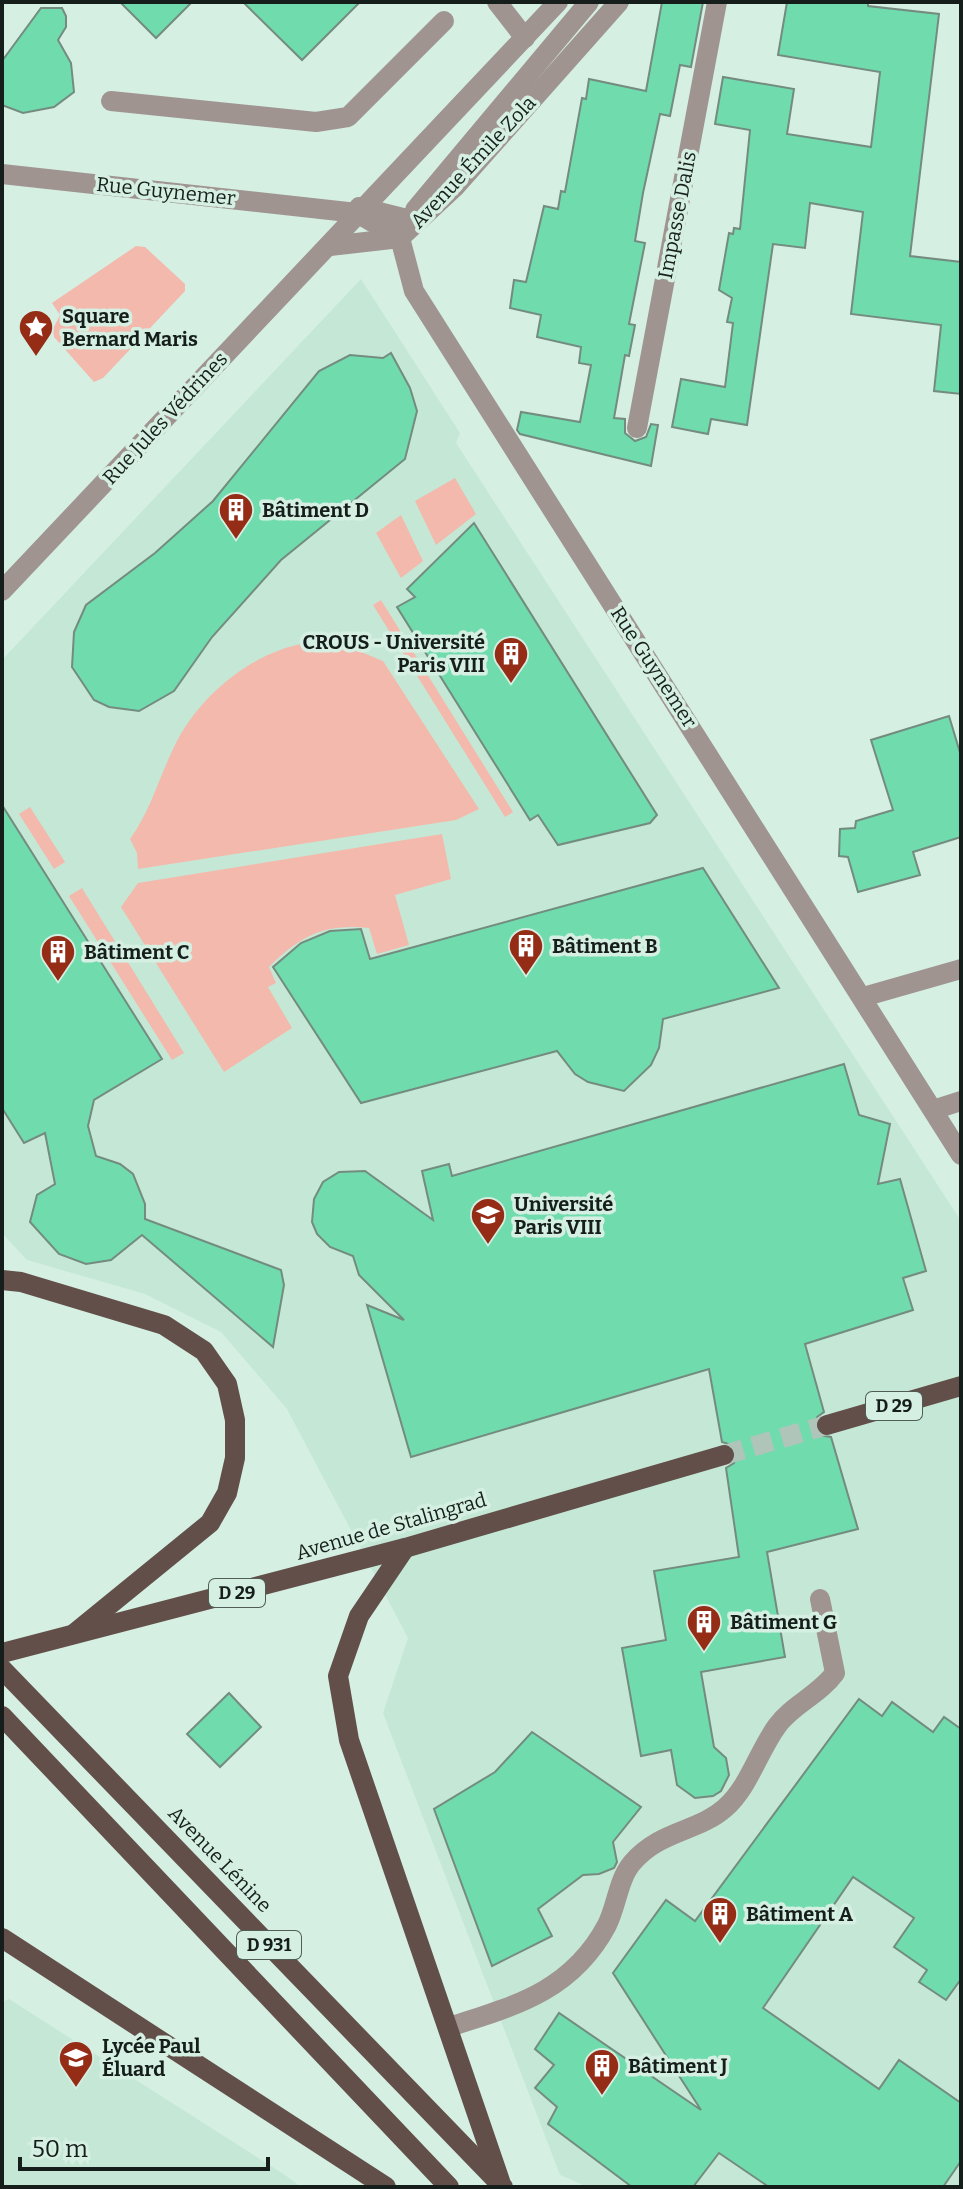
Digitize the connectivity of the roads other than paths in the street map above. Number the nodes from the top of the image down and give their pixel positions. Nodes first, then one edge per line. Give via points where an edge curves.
1 (497, 2) edge
2 (558, 2) edge
3 (589, 2) edge
4 (619, 2) edge
5 (717, 2) edge
6 (444, 21) dead end
7 (525, 38) junction
8 (111, 101) dead end
9 (2, 174) edge
10 (362, 210) junction
11 (404, 228) junction
12 (330, 246) junction
13 (637, 428) dead end
14 (4, 586) edge
15 (961, 969) edge
16 (863, 997) junction
17 (961, 1101) edge
18 (933, 1110) junction
19 (961, 1155) edge
20 (2, 1280) edge
21 (961, 1386) edge
22 (827, 1425) tunnel mouth
23 (724, 1455) tunnel mouth
24 (405, 1548) junction
25 (820, 1599) dead end
26 (70, 1638) junction
27 (2, 1653) edge
28 (2, 1667) edge
29 (2, 1716) edge
30 (2, 1938) edge
31 (449, 2027) junction
32 (502, 2186) edge
33 (386, 2187) edge
34 (449, 2187) edge

1 - 7 street
2 - 7 street
3 - 11 street, Avenue Émile Zola
4 - 11 street, Avenue Émile Zola via 454,188
5 - 13 street, Impasse Dalis
6 - 8 street via 348,117 316,122
7 - 10 street
9 - 10 street, Rue Guynemer
10 - 11 street
10 - 12 street, Rue Jules Védrines
11 - 12 street
11 - 16 street, Rue Guynemer via 414,291
12 - 14 street, Rue Jules Védrines
15 - 16 street
16 - 18 street, Rue Guynemer
17 - 18 street
18 - 19 street, Rue Guynemer
20 - 26 main road via 164,1325 204,1351 227,1384 235,1420 235,1458 227,1493 210,1523
21 - 22 main road, D 29
23 - 24 main road, Avenue de Stalingrad / D 29
24 - 26 main road, Avenue de Stalingrad / D 29
24 - 31 main road via 359,1616 338,1676 349,1740
25 - 31 street via 835,1673 779,1723 742,1791 702,1824 676,1830 633,1863 606,1926 561,1983 533,1999
26 - 27 main road, Avenue de Stalingrad / D 29
26 - 28 main road, Avenue de Stalingrad / D 29
28 - 32 main road, Avenue Lénine / D 931
29 - 34 main road, D 931
30 - 33 main road
31 - 32 main road

